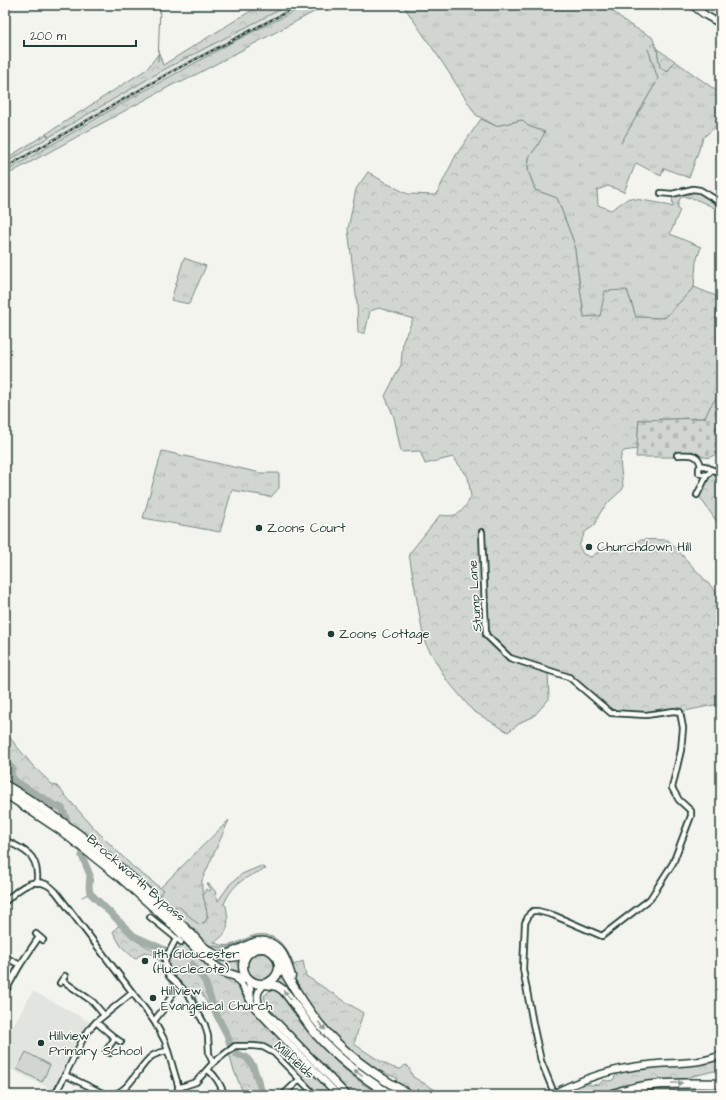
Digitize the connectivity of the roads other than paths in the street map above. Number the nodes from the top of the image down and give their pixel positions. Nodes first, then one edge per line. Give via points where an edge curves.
1 (692, 5) edge
2 (721, 24) edge
3 (661, 193) dead end
4 (721, 203) edge
5 (678, 455) dead end
6 (701, 466) junction
7 (712, 470) junction
8 (721, 472) edge
9 (707, 475) junction
10 (697, 495) dead end
11 (482, 532) dead end
12 (5, 785) edge
13 (5, 793) edge
14 (5, 840) edge
15 (37, 882) junction
16 (5, 902) edge
17 (150, 917) dead end
18 (40, 937) dead end
19 (176, 939) junction
20 (181, 942) dead end
21 (250, 952) junction
22 (213, 954) junction
23 (5, 957) edge
24 (278, 961) junction
25 (20, 966) junction
26 (234, 975) junction
27 (63, 980) dead end
28 (249, 980) junction
29 (266, 984) junction
30 (5, 992) edge
31 (132, 993) junction
32 (172, 993) dead end
33 (298, 995) junction
34 (254, 1007) junction
35 (104, 1015) junction
36 (154, 1021) junction
37 (96, 1022) junction
38 (115, 1038) junction
39 (121, 1042) dead end
40 (107, 1051) dead end
41 (167, 1051) junction
42 (721, 1055) edge
43 (307, 1059) junction
44 (213, 1063) junction
45 (208, 1070) junction
46 (64, 1075) junction
47 (300, 1079) junction
48 (721, 1084) edge
49 (178, 1088) junction
50 (284, 1094) edge
51 (552, 1094) edge
52 (55, 1095) edge
53 (181, 1095) edge
54 (225, 1095) edge
55 (315, 1095) edge
56 (338, 1095) edge
57 (347, 1095) edge
58 (391, 1095) edge
59 (410, 1095) edge
60 (611, 1095) edge

1 - 2 street
3 - 4 street via 700,190
5 - 6 street via 694,455 700,460
6 - 7 street
6 - 9 street via 699,473
7 - 8 street
7 - 9 street
9 - 10 street
11 - 51 street, Stump Lane via 486,634 510,658 569,678 611,714 646,715 680,712 684,728 672,788 691,813 673,863 650,899 602,936 538,911 533,911 525,923 523,969 533,1024
12 - 22 highway, Brockworth Bypass via 99,851
13 - 26 highway, Brockworth Bypass via 62,831 99,860 168,920 210,963 223,972
14 - 15 street via 29,853 35,860 38,868
15 - 16 street via 28,883
15 - 31 street via 51,886 82,923
17 - 19 street
18 - 25 street
19 - 20 street
19 - 44 street via 165,960 166,968 169,976 186,992 205,1025 209,1054
21 - 22 highway via 234,957
21 - 24 highway via 266,949 275,955
21 - 28 highway via 246,955 243,965 243,971
22 - 33 highway via 232,953 258,942 272,944 283,954
23 - 25 street
24 - 29 highway via 278,972
24 - 33 highway
25 - 30 street
26 - 28 highway, Brockworth Bypass
26 - 34 street
27 - 35 street via 93,1002
28 - 29 highway via 257,984
28 - 34 street via 250,998
29 - 43 street via 258,993 259,1004
58 -> 29 highway via 347,1064 317,1035 283,990
31 - 35 street
31 - 36 street
32 - 36 street
33 -> 59 highway via 322,1027 351,1056
34 - 43 street
35 - 37 street
36 - 41 street
37 - 38 street
37 - 46 street via 82,1040
38 - 39 street
38 - 40 street
41 - 46 street via 151,1057 121,1091 112,1095
41 - 49 street
42 - 51 street via 703,1060 612,1071
43 - 56 street
43 - 57 street
44 - 45 street, Millfields
44 - 47 street, Millfields via 235,1046 263,1047 274,1053
45 - 49 street, Millfields via 196,1082
45 - 54 street via 218,1079
46 - 52 street
47 - 50 street
47 - 55 street, Millfields
60 -> 48 highway via 640,1086 657,1084
49 - 53 street

